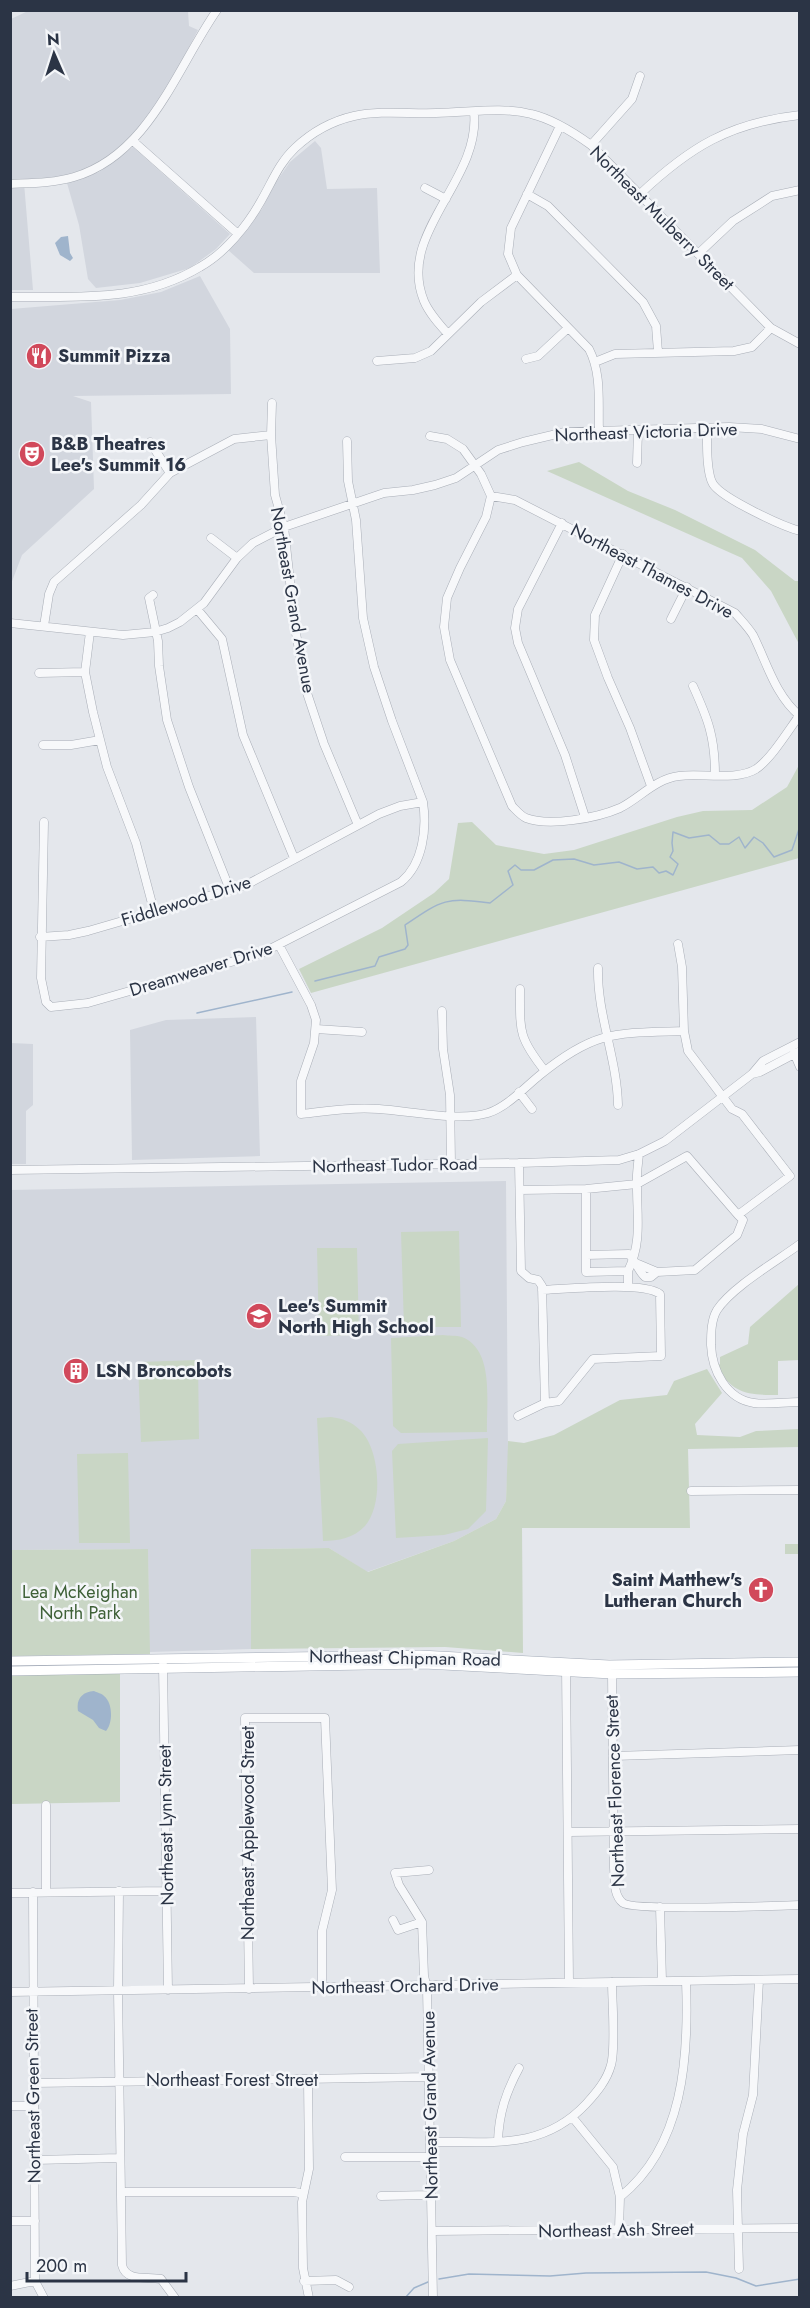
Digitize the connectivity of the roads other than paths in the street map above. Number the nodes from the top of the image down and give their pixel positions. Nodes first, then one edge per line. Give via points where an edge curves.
1 (217, 10) edge
2 (640, 76) dead end
3 (474, 112) junction
4 (800, 115) edge
5 (560, 126) junction
6 (133, 141) junction
7 (591, 145) junction
8 (10, 184) edge
9 (425, 188) dead end
10 (800, 190) edge
11 (527, 194) junction
12 (640, 194) junction
13 (446, 198) junction
14 (237, 234) junction
15 (698, 255) junction
16 (517, 275) junction
17 (10, 297) edge
18 (568, 328) junction
19 (771, 328) junction
20 (448, 334) junction
21 (800, 344) edge
22 (658, 352) junction
23 (526, 360) dead end
24 (377, 362) dead end
25 (595, 362) junction
26 (272, 403) dead end
27 (706, 429) junction
28 (638, 430) junction
29 (598, 431) junction
30 (271, 435) junction
31 (430, 436) dead end
32 (800, 439) edge
33 (347, 441) dead end
34 (150, 442) dead end
35 (637, 463) dead end
36 (476, 466) junction
37 (170, 473) junction
38 (490, 496) junction
39 (354, 503) junction
40 (562, 523) junction
41 (284, 527) junction
42 (800, 531) edge
43 (211, 538) dead end
44 (623, 554) junction
45 (237, 558) junction
46 (687, 587) junction
47 (153, 595) dead end
48 (196, 609) junction
49 (671, 619) dead end
50 (10, 623) edge
51 (44, 626) junction
52 (90, 632) junction
53 (155, 632) junction
54 (85, 672) junction
55 (39, 674) dead end
56 (693, 686) dead end
57 (799, 716) edge
58 (100, 740) junction
59 (44, 745) dead end
60 (715, 775) junction
61 (651, 786) junction
62 (423, 802) junction
63 (585, 818) junction
64 (44, 822) dead end
65 (358, 825) junction
66 (294, 858) junction
67 (230, 890) junction
68 (154, 911) junction
69 (40, 937) junction
70 (678, 944) dead end
71 (279, 945) junction
72 (598, 968) dead end
73 (520, 989) dead end
74 (442, 1011) dead end
75 (316, 1029) junction
76 (684, 1031) junction
77 (362, 1032) dead end
78 (608, 1036) junction
79 (800, 1042) edge
80 (797, 1052) edge
81 (800, 1067) edge
82 (545, 1071) junction
83 (752, 1074) junction
84 (519, 1092) junction
85 (722, 1097) junction
86 (618, 1105) dead end
87 (532, 1109) dead end
88 (451, 1115) junction
89 (639, 1154) junction
90 (519, 1163) junction
91 (452, 1164) junction
92 (10, 1170) edge
93 (636, 1184) junction
94 (586, 1189) junction
95 (520, 1190) junction
96 (738, 1215) junction
97 (800, 1244) edge
98 (586, 1255) junction
99 (636, 1262) junction
100 (628, 1271) junction
101 (628, 1287) junction
102 (542, 1290) junction
103 (800, 1402) edge
104 (545, 1403) junction
105 (518, 1416) dead end
106 (800, 1490) edge
107 (691, 1491) dead end
108 (10, 1661) edge
109 (800, 1662) edge
110 (163, 1664) junction
111 (567, 1669) junction
112 (800, 1670) edge
113 (10, 1671) edge
114 (612, 1674) junction
115 (800, 1750) edge
116 (614, 1756) junction
117 (46, 1805) dead end
118 (800, 1829) edge
119 (614, 1831) junction
120 (569, 1832) junction
121 (429, 1870) dead end
122 (119, 1891) junction
123 (166, 1891) junction
124 (33, 1892) junction
125 (46, 1892) junction
126 (10, 1893) edge
127 (800, 1905) edge
128 (660, 1907) junction
129 (393, 1920) dead end
130 (422, 1922) junction
131 (800, 1979) edge
132 (759, 1980) junction
133 (662, 1981) junction
134 (686, 1981) junction
135 (569, 1982) junction
136 (612, 1982) junction
137 (427, 1985) junction
138 (322, 1987) junction
139 (249, 1989) junction
140 (118, 1990) junction
141 (168, 1990) junction
142 (10, 1992) edge
143 (32, 1992) junction
144 (519, 2068) dead end
145 (429, 2077) junction
146 (308, 2079) junction
147 (118, 2081) junction
148 (34, 2083) junction
149 (10, 2106) edge
150 (34, 2106) junction
151 (573, 2118) junction
152 (498, 2141) junction
153 (431, 2142) junction
154 (345, 2157) dead end
155 (431, 2157) junction
156 (120, 2158) junction
157 (35, 2160) junction
158 (122, 2193) junction
159 (303, 2194) junction
160 (381, 2196) dead end
161 (431, 2196) junction
162 (620, 2197) junction
163 (10, 2221) edge
164 (34, 2221) junction
165 (736, 2228) junction
166 (800, 2228) edge
167 (619, 2229) junction
168 (433, 2231) junction
169 (739, 2269) dead end
170 (304, 2281) junction
171 (35, 2282) junction
172 (10, 2286) edge
173 (349, 2286) dead end
174 (173, 2297) edge
175 (44, 2298) edge
176 (309, 2298) edge
177 (433, 2298) edge

1 - 6 street via 149,122
2 - 7 street via 632,99
3 - 5 street, Northeast Mulberry Street via 530,114
3 - 13 street via 475,136 470,155
3 - 14 street, Northeast Mulberry Street via 356,116 322,128 281,164
4 - 12 street via 736,128 694,149
5 - 7 street, Northeast Mulberry Street
5 - 11 street
6 - 8 street via 76,176
6 - 14 street
7 - 12 street, Northeast Mulberry Street
9 - 13 street
10 - 15 street via 772,196 733,221
11 - 16 street via 508,241 508,254
11 - 22 street via 548,206 643,302 656,326
12 - 15 street, Northeast Mulberry Street
13 - 20 street via 420,252 418,268 424,301
14 - 17 street, Northeast Mulberry Street via 202,266 156,287 111,296
15 - 19 street, Northeast Mulberry Street
16 - 18 street
16 - 20 street
18 - 23 street via 538,356
18 - 25 street via 585,343
19 - 21 street, Northeast Mulberry Street
19 - 22 street via 752,347 734,351
20 - 24 street via 431,351 415,358
22 - 25 street via 615,354
25 - 29 street
26 - 30 street, Northeast Grand Avenue
27 - 28 street, Northeast Victoria Drive
27 - 32 street, Northeast Victoria Drive via 762,429
27 - 42 street via 712,484 728,497
28 - 29 street, Northeast Victoria Drive
28 - 35 street
29 - 36 street, Northeast Victoria Drive via 565,432 523,442 498,450
30 - 37 street via 234,439
30 - 41 street, Northeast Grand Avenue via 275,495
31 - 36 street via 457,444
33 - 39 street via 348,481
34 - 37 street
36 - 38 street
36 - 39 street, Northeast Victoria Drive via 435,485 384,493
37 - 51 street via 141,505 54,582
38 - 40 street, Northeast Thames Drive via 515,500
38 - 63 street via 486,517 447,598 444,627 450,660 512,806 525,817 545,823
39 - 41 street, Northeast Victoria Drive
39 - 62 street via 363,618 374,667
40 - 44 street, Northeast Thames Drive
40 - 63 street via 518,609 515,628 565,755
41 - 45 street, Northeast Victoria Drive via 253,543
41 - 65 street, Northeast Grand Avenue via 307,693
43 - 45 street
44 - 46 street, Northeast Thames Drive
44 - 61 street via 595,615 594,640
45 - 48 street, Northeast Victoria Drive
46 - 49 street
46 - 57 street, Northeast Thames Drive via 735,612 751,632 783,698
47 - 53 street via 148,598
48 - 53 street, Northeast Victoria Drive via 180,622
48 - 66 street via 222,639 243,735
50 - 51 street, Northeast Victoria Drive
51 - 52 street, Northeast Victoria Drive
52 - 53 street, Northeast Victoria Drive
52 - 54 street
53 - 67 street via 172,740
54 - 55 street
54 - 58 street
56 - 60 street via 710,723
57 - 60 street via 755,769
58 - 59 street
58 - 68 street via 136,843
60 - 61 street via 679,776
61 - 63 street via 620,808
62 - 65 street, Fiddlewood Drive via 390,809
62 - 71 street, Dreamweaver Drive via 421,846 408,876
64 - 69 street
65 - 66 street, Fiddlewood Drive
66 - 67 street, Fiddlewood Drive
67 - 68 street, Fiddlewood Drive
68 - 69 street, Fiddlewood Drive via 78,933
69 - 71 street, Dreamweaver Drive via 41,978 46,1002 51,1007 88,1003
70 - 76 street
71 - 75 street via 311,1005
72 - 78 street via 597,990
73 - 82 street via 522,1035
74 - 88 street
75 - 77 street
75 - 88 street via 301,1081 301,1114 367,1108
76 - 78 street
76 - 85 street via 688,1051
78 - 82 street via 573,1050
78 - 86 street via 617,1073
79 - 83 street, Northeast Tudor Road via 763,1061
80 - 81 street
80 - 83 street, Northeast Tudor Road
82 - 84 street
83 - 85 street, Northeast Tudor Road
84 - 87 street
84 - 88 street via 486,1114
85 - 89 street, Northeast Tudor Road via 665,1141
85 - 96 street via 742,1114 790,1176
88 - 91 street
89 - 90 street, Northeast Tudor Road via 619,1160
89 - 93 street
90 - 91 street, Northeast Tudor Road
90 - 95 street
91 - 92 street, Northeast Tudor Road
93 - 94 street
93 - 96 street via 687,1156
93 - 99 street
94 - 95 street
94 - 98 street
95 - 102 street via 521,1271 538,1280
96 - 99 street via 743,1220 737,1235 694,1270 657,1272 645,1277
97 - 103 street via 726,1298 716,1312 711,1331 711,1355 716,1374 731,1393 752,1403
98 - 99 street via 629,1254
98 - 100 street via 586,1272
99 - 100 street
100 - 101 street
101 - 102 street
101 - 104 street via 654,1289 660,1294 661,1356 593,1359 559,1401
102 - 104 street
104 - 105 street
106 - 107 street
108 - 110 main road, Northeast Chipman Road
109 - 111 main road, Northeast Chipman Road
110 - 111 main road, Northeast Chipman Road via 420,1655 471,1656
110 - 113 main road, Northeast Chipman Road
110 - 123 street, Northeast Lynn Street
111 - 114 main road, Northeast Chipman Road
111 - 120 street
112 - 114 main road, Northeast Chipman Road
114 - 116 street, Northeast Florence Street
115 - 116 street
116 - 119 street, Northeast Florence Street
117 - 125 street
118 - 119 street
119 - 120 street
119 - 128 street, Northeast Florence Street via 616,1893 623,1903 632,1906
120 - 135 street
121 - 130 street, Northeast Grand Avenue via 395,1874
122 - 123 street
122 - 125 street
122 - 140 street
123 - 141 street, Northeast Lynn Street
124 - 125 street
124 - 126 street
124 - 143 street, Northeast Green Street
127 - 128 street, Northeast Florence Street
128 - 133 street
129 - 130 street via 398,1930
130 - 137 street, Northeast Grand Avenue
131 - 132 street, Northeast Orchard Drive
132 - 134 street, Northeast Orchard Drive
132 - 165 street via 753,2095 743,2134
133 - 134 street, Northeast Orchard Drive
133 - 136 street, Northeast Orchard Drive
134 - 162 street via 688,2024 675,2114 652,2163
135 - 136 street, Northeast Orchard Drive
135 - 137 street, Northeast Orchard Drive
136 - 151 street via 612,2064 600,2089
137 - 138 street, Northeast Orchard Drive
137 - 145 street, Northeast Grand Avenue
138 - 139 street, Northeast Orchard Drive
138 - 139 street, Northeast Applewood Street via 321,1931 332,1890 326,1719 245,1718
139 - 141 street, Northeast Orchard Drive
140 - 141 street, Northeast Orchard Drive
140 - 143 street, Northeast Orchard Drive
140 - 147 street
142 - 143 street, Northeast Orchard Drive
143 - 148 street, Northeast Green Street
144 - 152 street via 504,2099
145 - 146 street, Northeast Forest Street
145 - 153 street, Northeast Grand Avenue
146 - 147 street, Northeast Forest Street
146 - 159 street via 309,2169
147 - 148 street, Northeast Forest Street
147 - 156 street
148 - 150 street, Northeast Green Street
149 - 150 street
150 - 157 street, Northeast Green Street
151 - 152 street via 553,2131 526,2139
151 - 162 street via 610,2163
152 - 153 street
153 - 155 street, Northeast Grand Avenue
154 - 155 street
155 - 161 street, Northeast Grand Avenue
156 - 157 street
156 - 158 street
157 - 164 street, Northeast Green Street
158 - 159 street
158 - 174 street via 122,2265 126,2274 161,2279
159 - 170 street
160 - 161 street
161 - 168 street, Northeast Grand Avenue
162 - 167 street
163 - 164 street
164 - 171 street, Northeast Green Street
165 - 166 street, Northeast Ash Street
165 - 167 street, Northeast Ash Street
165 - 169 street
167 - 168 street, Northeast Ash Street
168 - 177 street, Northeast Grand Avenue
170 - 173 street via 336,2280
170 - 176 street
171 - 172 street
171 - 175 street, Northeast Green Street

